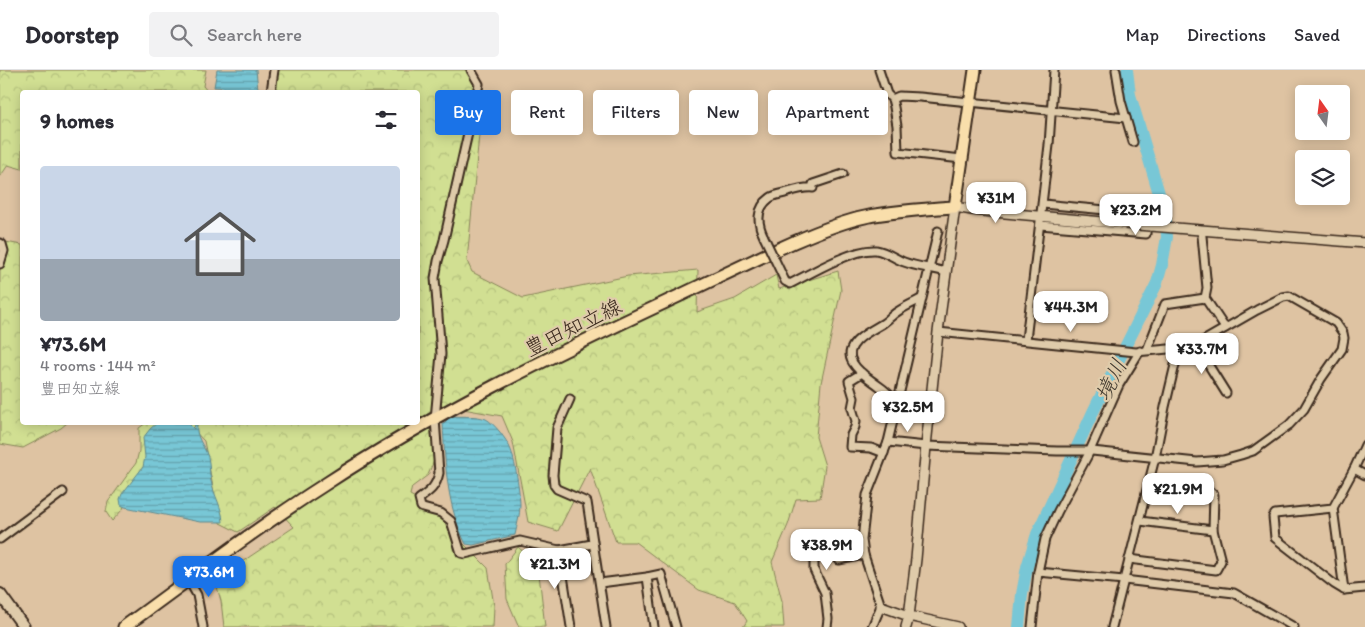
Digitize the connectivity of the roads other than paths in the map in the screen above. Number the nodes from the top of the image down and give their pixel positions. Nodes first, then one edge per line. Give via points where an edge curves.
1 (274, 70) edge
2 (471, 70) edge
3 (879, 70) edge
4 (975, 70) edge
5 (1054, 70) edge
6 (1116, 70) edge
7 (271, 90) edge
8 (892, 99) junction
9 (969, 103) junction
10 (1051, 112) junction
11 (1126, 118) junction
12 (1133, 142) dead end
13 (962, 159) junction
14 (843, 174) dead end
15 (1043, 204) junction
16 (955, 208) junction
17 (1041, 216) junction
18 (1040, 226) junction
19 (938, 231) dead end
20 (1202, 236) dead end
21 (0, 243) edge
22 (1365, 243) edge
23 (0, 264) edge
24 (930, 268) junction
25 (946, 272) junction
26 (1205, 298) junction
27 (921, 299) junction
28 (1225, 328) junction
29 (938, 332) junction
30 (1026, 340) junction
31 (1196, 345) junction
32 (1179, 348) junction
33 (1141, 351) junction
34 (862, 374) junction
35 (1226, 392) dead end
36 (570, 399) dead end
37 (896, 402) junction
38 (435, 419) junction
39 (888, 442) junction
40 (1365, 445) edge
41 (926, 446) junction
42 (1087, 451) junction
43 (884, 453) junction
44 (1155, 458) junction
45 (1354, 469) junction
46 (1365, 475) edge
47 (1148, 484) junction
48 (63, 492) dead end
49 (1333, 508) junction
50 (1140, 521) junction
51 (1214, 530) junction
52 (0, 539) edge
53 (592, 544) junction
54 (559, 550) junction
55 (864, 555) junction
56 (1129, 559) junction
57 (1038, 572) junction
58 (647, 577) junction
59 (188, 579) junction
60 (1124, 580) junction
61 (600, 583) junction
62 (1365, 588) edge
63 (1344, 590) junction
64 (0, 594) edge
65 (881, 606) junction
66 (909, 616) junction
67 (24, 627) edge
68 (124, 627) edge
69 (203, 627) edge
70 (571, 627) edge
71 (606, 627) edge
72 (654, 627) edge
73 (676, 627) edge
74 (827, 627) edge
75 (872, 627) edge
76 (906, 627) edge
77 (958, 627) edge
78 (1032, 627) edge
79 (1112, 627) edge
80 (1294, 627) edge

1 - 7 street
2 - 38 street via 479,84 435,278 441,354
3 - 8 street via 887,94
4 - 9 main road
5 - 10 street
6 - 11 street
8 - 9 street via 899,96
8 - 13 street via 898,152
9 - 10 street
9 - 13 main road
10 - 11 street
10 - 15 street
11 - 12 street
13 - 16 main road
14 - 24 street, bridge via 813,184 813,188 803,187 771,197 763,204 759,225 785,281 790,284 867,250 877,250
15 - 17 street
15 - 18 street via 1147,214 1146,234
16 - 17 street
16 - 25 street
16 - 38 main road, 豊田知立線 via 866,216 824,230 627,321
17 - 18 street
17 - 22 street, bridge
18 - 30 street
19 - 24 street
20 - 26 street
21 - 23 street via 4,251
24 - 25 street
24 - 27 street
25 - 29 street
26 - 28 street
26 - 33 street via 1165,304
27 - 34 street via 896,312 856,342 850,355
27 - 37 street
28 - 31 street
28 - 44 street via 1289,296 1336,323 1343,333 1344,343 1304,410 1253,451 1223,460 1198,462
29 - 30 street
29 - 41 street
30 - 33 street
31 - 32 street
31 - 35 street
32 - 33 street
32 - 44 street
33 - 42 street via 1119,385
34 - 37 street
34 - 43 street via 848,381 854,398 852,408 856,421 850,447 871,448
36 - 53 street via 557,428 554,485 587,502
37 - 39 street
38 - 54 street via 437,482 419,499 421,507 441,513 451,521 461,553 520,540
38 - 59 main road, 豊田知立線 via 325,484
39 - 41 street
39 - 43 street
40 - 45 street
41 - 42 street
41 - 66 street
42 - 44 street
42 - 57 street via 1045,539
43 - 55 street via 867,495 862,540
44 - 47 street
45 - 46 street
45 - 49 street
47 - 50 street
47 - 51 street via 1208,489 1214,494
48 - 52 street
49 - 63 street
49 - 63 street via 1276,514 1273,517 1275,538
50 - 51 street
50 - 56 street
51 - 56 street via 1221,561 1216,570
53 - 54 street
53 - 61 street
54 - 70 street
55 - 65 street
55 - 74 street via 839,560 833,549 826,546 814,557 814,570 825,593
56 - 60 street
57 - 60 street
57 - 78 street
58 - 61 street
58 - 72 street
58 - 73 street via 661,574
59 - 68 main road, 豊田知立線
59 - 69 street via 197,595
60 - 79 street
60 - 80 street via 1234,593
61 - 71 street
62 - 63 street
64 - 67 main road
65 - 66 street
65 - 75 street
66 - 76 street
66 - 77 street

